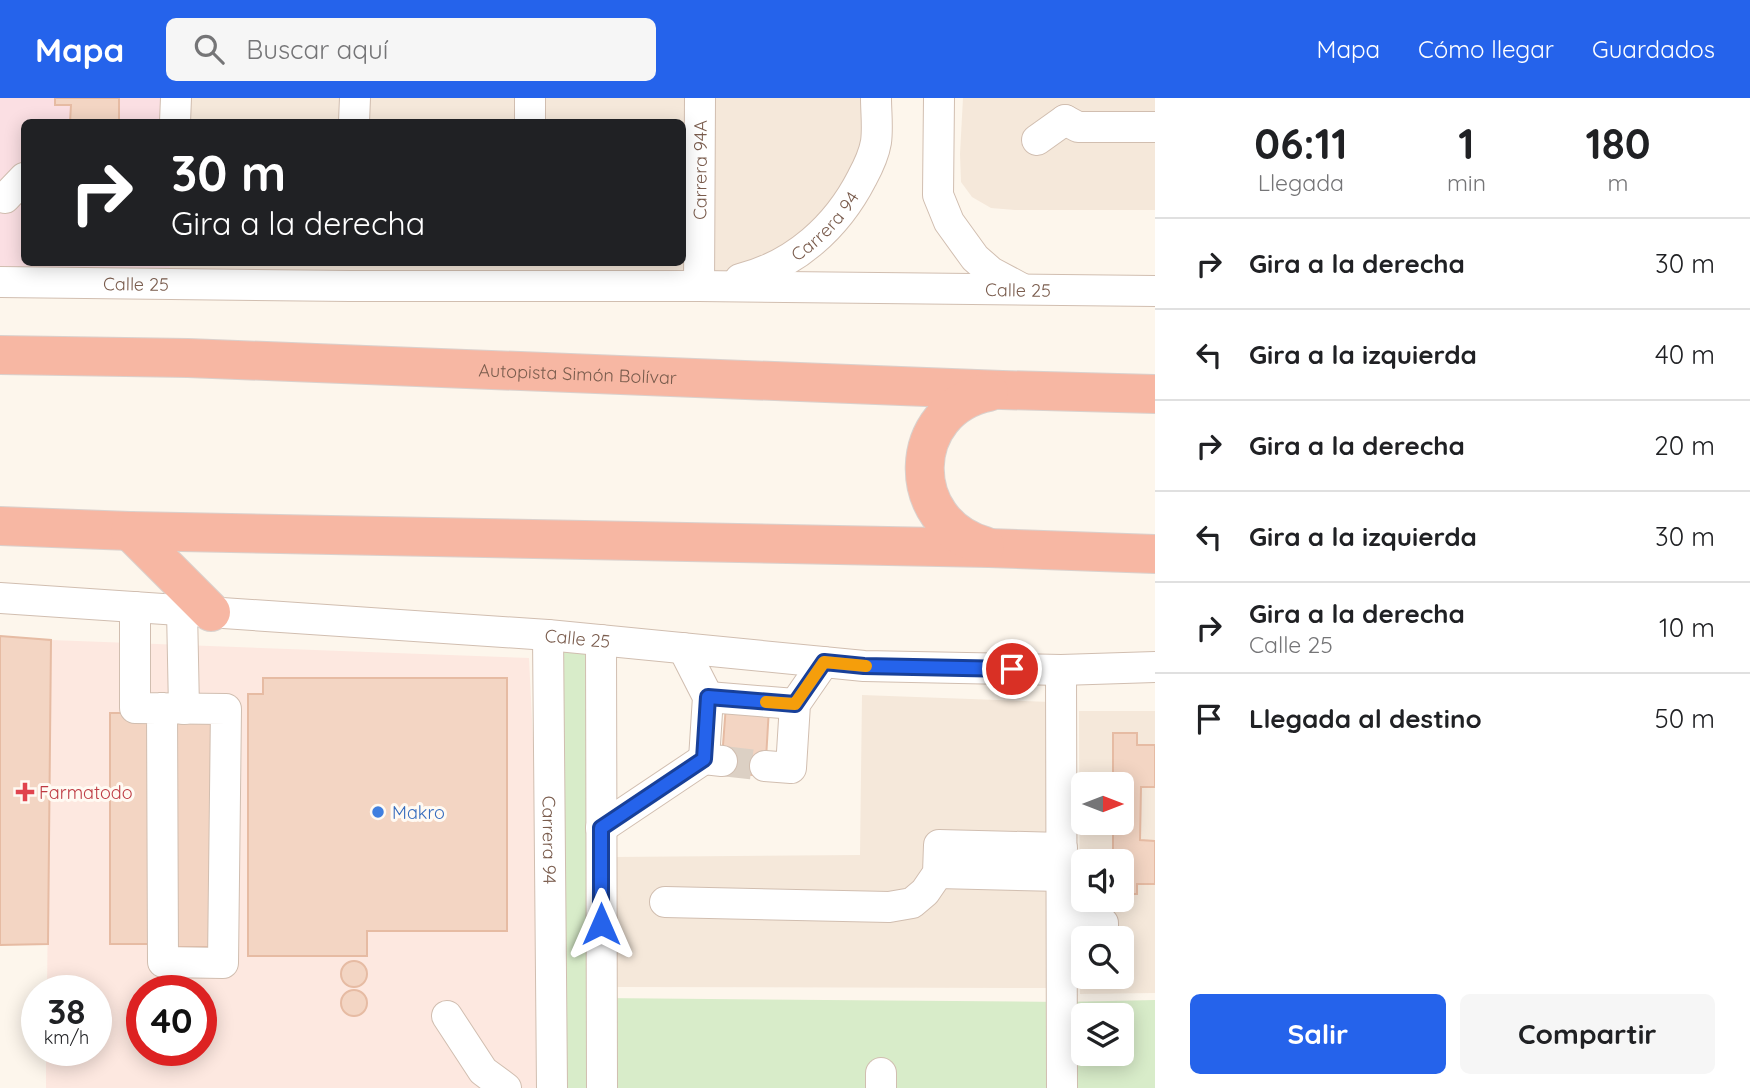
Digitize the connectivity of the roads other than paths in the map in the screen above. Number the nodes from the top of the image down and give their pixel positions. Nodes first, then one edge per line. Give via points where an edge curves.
1 (176, 98) edge
2 (355, 98) edge
3 (530, 98) edge
4 (700, 98) edge
5 (876, 98) edge
6 (939, 98) edge
7 (1066, 109) edge
8 (175, 119) edge
9 (354, 119) edge
10 (530, 119) edge
11 (1155, 127) edge
12 (1037, 140) dead end
13 (169, 273) edge
14 (350, 274) edge
15 (530, 275) edge
16 (0, 282) edge
17 (699, 286) junction
18 (1025, 289) junction
19 (1155, 291) edge
20 (0, 355) edge
21 (1002, 390) junction
22 (1155, 394) edge
23 (0, 527) edge
24 (130, 531) junction
25 (989, 548) junction
26 (1155, 554) edge
27 (0, 598) edge
28 (135, 607) junction
29 (196, 611) junction
30 (548, 635) junction
31 (601, 640) junction
32 (683, 648) junction
33 (824, 662) junction
34 (1155, 667) edge
35 (1061, 670) junction
36 (708, 697) junction
37 (795, 704) junction
38 (173, 708) junction
39 (765, 765) tunnel mouth
40 (601, 828) junction
41 (1062, 862) junction
42 (665, 902) dead end
43 (1081, 926) edge
44 (1076, 989) edge
45 (447, 1016) dead end
46 (506, 1088) edge
47 (552, 1088) edge
48 (602, 1088) edge
49 (1062, 1088) edge

1 - 8 street
2 - 9 street
3 - 10 street
4 - 17 street, Carrera 94A
5 - 17 street, Carrera 94 via 876,142 867,169 834,221 776,266 734,281
6 - 18 street via 938,195 949,222 975,258
7 - 11 street via 1078,127
7 - 12 street
13 - 14 street, Calle 25
13 - 16 street, Calle 25
14 - 15 street, Calle 25
15 - 17 street, Calle 25
17 - 18 street, Calle 25
18 - 19 street, Calle 25
20 - 21 highway, Autopista Simón Bolívar via 396,365
21 - 22 highway, Autopista Simón Bolívar
21 - 25 highway via 972,397 947,413 930,439 924,468 936,512 965,539
23 - 24 highway
24 - 25 highway
24 - 29 highway
25 - 26 highway
27 - 28 street, Calle 25
28 - 29 street, Calle 25
28 - 38 street via 135,708
29 - 30 street, Calle 25
29 - 38 street
30 - 31 street, Calle 25
30 - 47 street, Carrera 94
31 - 32 street, Calle 25
31 - 40 street
32 - 33 street, Calle 25
32 - 36 street
33 - 35 street, Calle 25
33 - 37 street
34 - 35 street, Calle 25
35 - 41 street
36 - 37 street
36 - 40 street via 713,760
37 - 39 street via 791,768
38 - 38 street via 163,962 223,963 226,709
40 - 48 street
41 - 42 street via 938,873 912,903 889,907
41 - 43 street
44 - 49 street
45 - 46 street via 483,1071

